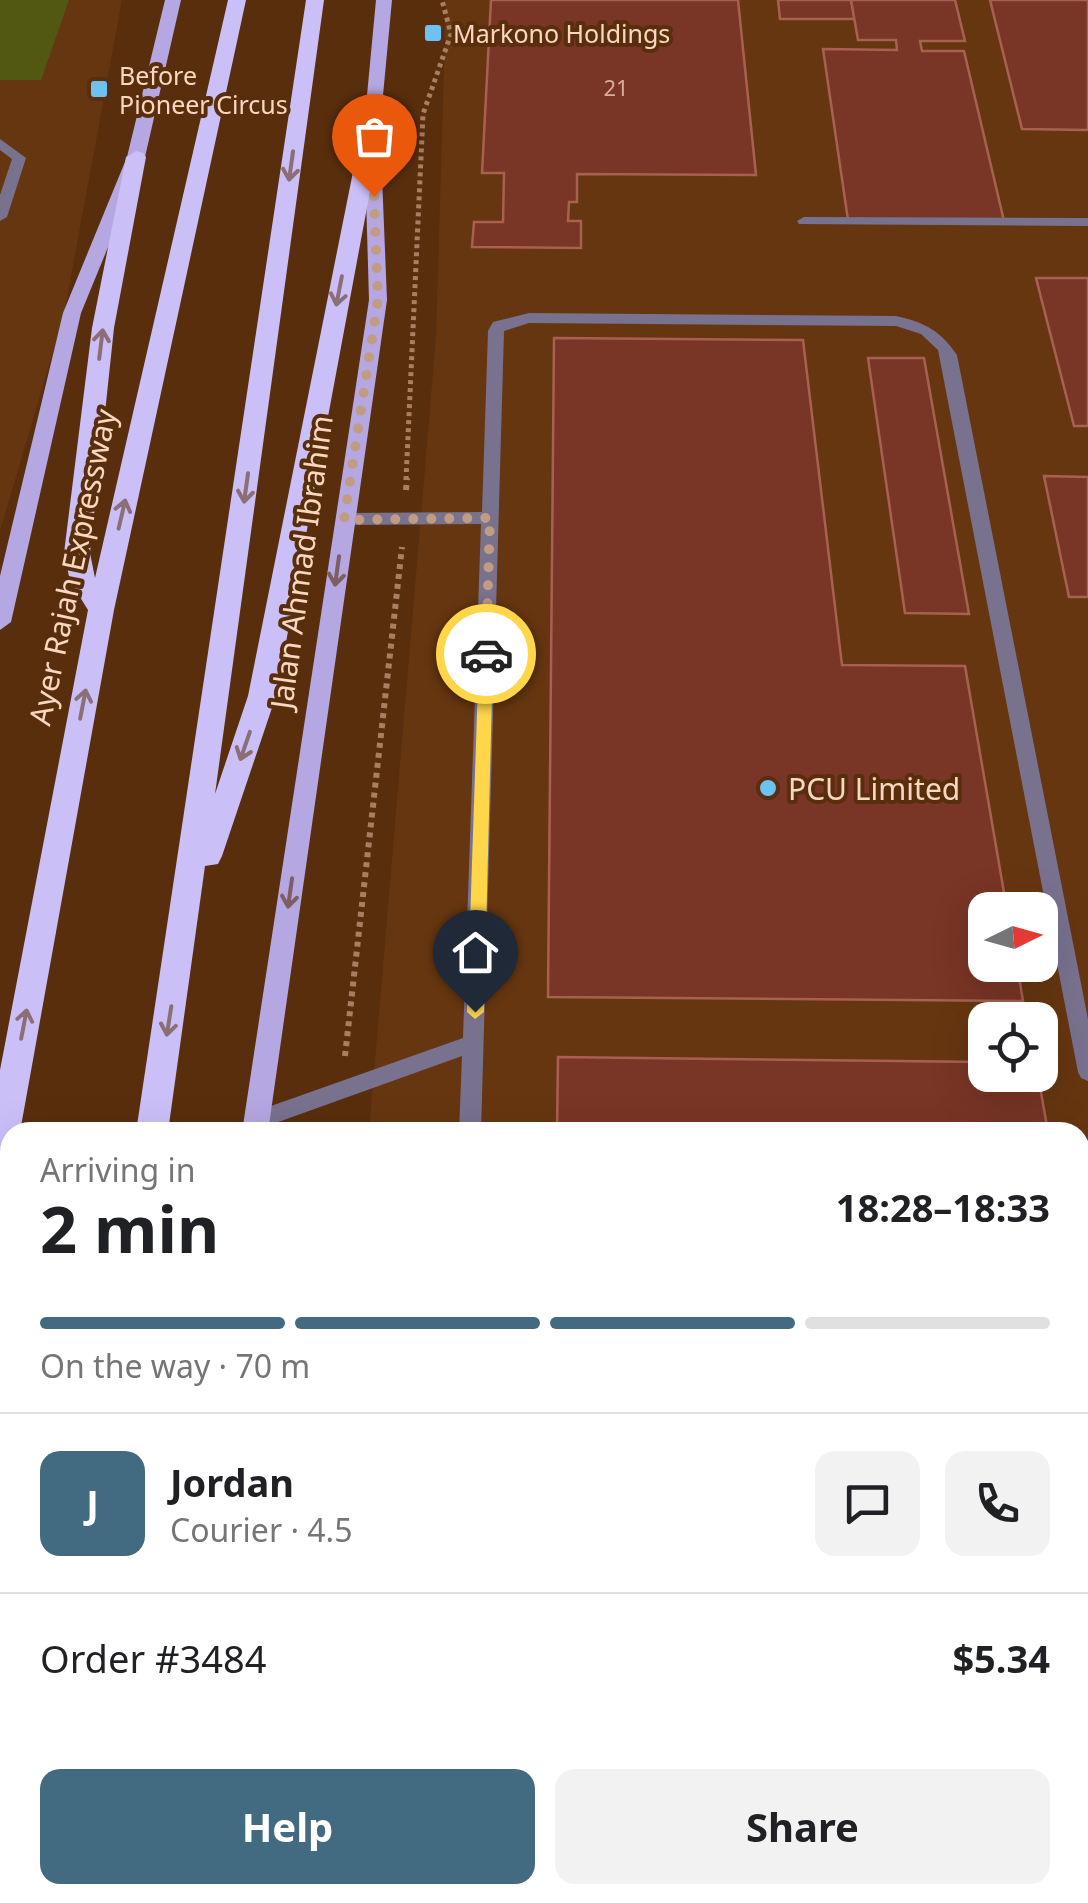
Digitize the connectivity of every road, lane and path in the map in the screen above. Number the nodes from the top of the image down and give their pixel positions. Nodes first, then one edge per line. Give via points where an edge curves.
1 (173, 0) edge
2 (237, 0) edge
3 (315, 0) edge
4 (384, 0) edge
5 (442, 0) edge
6 (372, 127) junction
7 (0, 143) edge
8 (136, 158) junction
9 (0, 216) edge
10 (804, 221) dead end
11 (1088, 222) edge
12 (490, 518) junction
13 (344, 520) junction
14 (405, 520) junction
15 (101, 610) junction
16 (0, 622) edge
17 (184, 925) junction
18 (474, 1043) junction
19 (1088, 1072) edge
20 (340, 1093) junction
21 (6, 1122) edge
22 (154, 1122) edge
23 (257, 1122) edge
24 (268, 1122) edge
25 (470, 1122) edge

1 - 8 main road
15 -> 2 highway, Ayer Rajah Expressway
3 -> 17 highway
4 - 6 main road, Jalan Ahmad Ibrahim
5 - 14 path via 454,24 424,108
6 - 13 main road, Jalan Ahmad Ibrahim via 378,300
6 -> 17 highway via 262,696
7 - 9 lane via 19,158
15 -> 8 highway via 77,554 103,328
8 - 16 main road via 72,312
10 - 11 lane
12 - 14 lane
12 - 18 lane
12 - 19 lane via 498,325 546,318 876,321 931,332 949,355
13 - 14 lane
13 -> 23 main road, Jalan Ahmad Ibrahim
14 - 20 path
21 -> 15 highway, Ayer Rajah Expressway
17 -> 22 highway
18 - 20 lane
18 - 25 lane
20 - 24 lane

